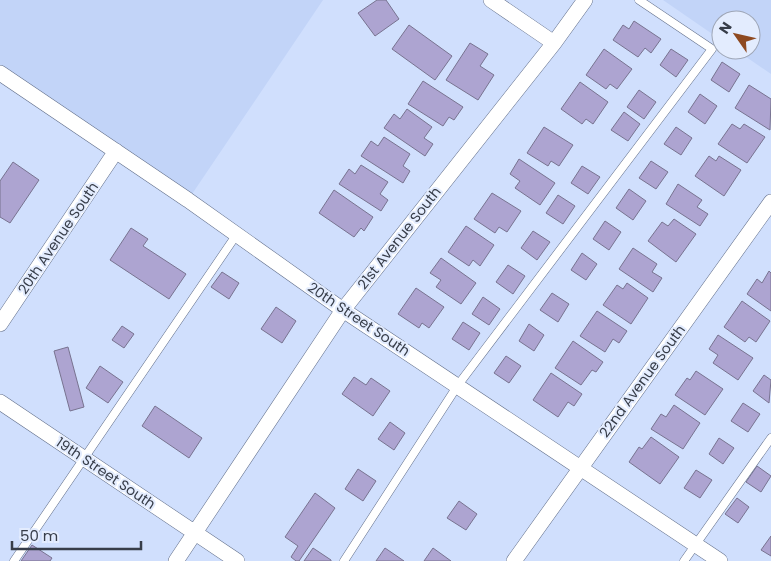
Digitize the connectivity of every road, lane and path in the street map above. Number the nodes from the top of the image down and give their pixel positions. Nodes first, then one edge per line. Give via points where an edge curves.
1 (491, 0) edge
2 (585, 0) edge
3 (639, 0) edge
4 (554, 43) junction
5 (2, 79) edge
6 (116, 151) junction
7 (771, 202) edge
8 (237, 234) junction
9 (342, 310) junction
10 (0, 324) edge
11 (458, 385) junction
12 (0, 402) edge
13 (771, 438) edge
14 (86, 458) junction
15 (580, 467) junction
16 (195, 534) junction
17 (696, 545) junction
18 (14, 561) edge
19 (176, 561) edge
20 (236, 561) edge
21 (344, 561) edge
22 (514, 561) edge
23 (684, 561) edge
24 (720, 561) edge

1 - 4 street
2 - 4 street, 21st Avenue South
3 - 11 lane via 712,49
4 - 9 street, 21st Avenue South
5 - 6 street, 20th Street South
6 - 8 street, 20th Street South
6 - 10 street, 20th Avenue South
7 - 15 street, 22nd Avenue South
8 - 9 street, 20th Street South
8 - 14 lane
9 - 11 street, 20th Street South
9 - 16 street, 21st Avenue South
11 - 15 street, 20th Street South
11 - 21 lane
12 - 14 street, 19th Street South
13 - 17 lane
14 - 16 street, 19th Street South
14 - 18 lane
15 - 17 street, 20th Street South
15 - 22 street, 22nd Avenue South
16 - 19 street, 21st Avenue South
16 - 20 street, 19th Street South
17 - 23 lane
17 - 24 street, 20th Street South

